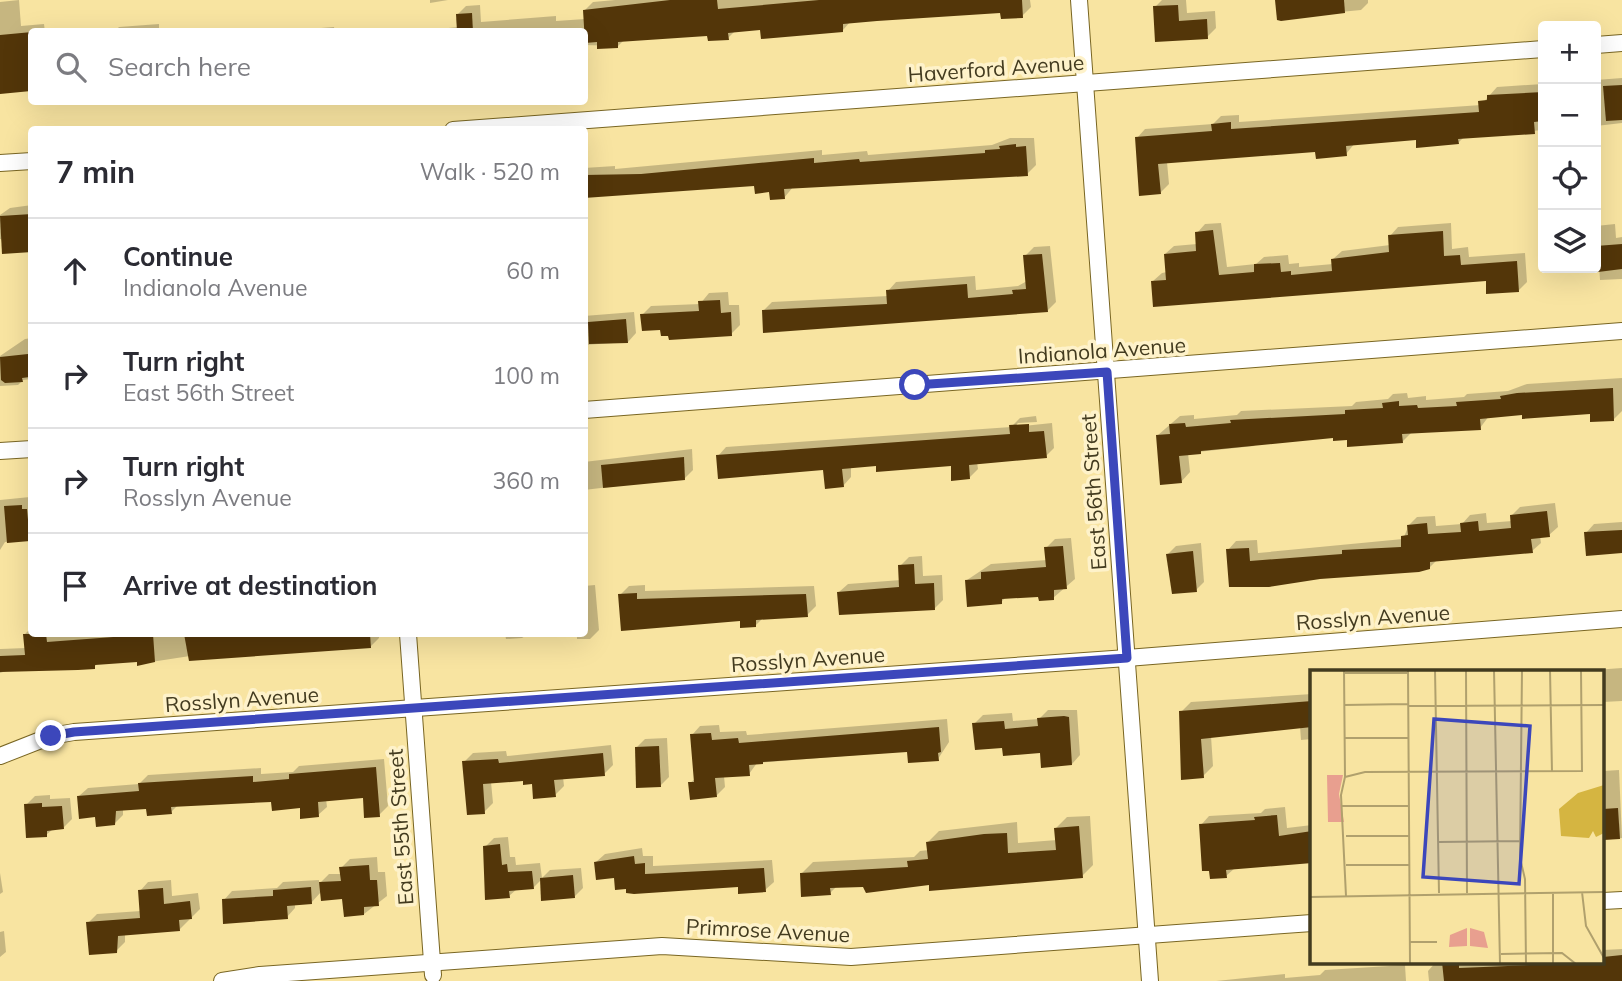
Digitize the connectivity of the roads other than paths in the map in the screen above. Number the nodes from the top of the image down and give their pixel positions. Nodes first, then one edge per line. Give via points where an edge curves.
1 (1079, 0) edge
2 (1622, 43) edge
3 (1601, 45) edge
4 (1538, 49) edge
5 (1085, 84) junction
6 (508, 126) edge
7 (28, 160) edge
8 (0, 163) edge
9 (1622, 331) edge
10 (1107, 372) junction
11 (588, 410) edge
12 (28, 449) edge
13 (0, 452) edge
14 (1622, 619) edge
15 (408, 637) edge
16 (1127, 658) junction
17 (414, 709) junction
18 (0, 756) edge
19 (1622, 900) edge
20 (1604, 901) edge
21 (1310, 923) edge
22 (1147, 935) junction
23 (433, 969) junction
24 (222, 981) edge
25 (1150, 981) edge

1 - 5 street, East 56th Street
2 - 3 street
4 - 5 street, Haverford Avenue
5 - 6 street, Haverford Avenue
5 - 10 street, East 56th Street
7 - 8 street
9 - 10 street, Indianola Avenue
10 - 11 street, Indianola Avenue
10 - 16 street, East 56th Street
12 - 13 street
14 - 16 street, Rosslyn Avenue
15 - 17 street, East 55th Street
16 - 17 street, Rosslyn Avenue
16 - 22 street, East 56th Street
17 - 18 street, Rosslyn Avenue via 74,732
17 - 23 street, East 55th Street
19 - 20 street
21 - 22 street, Primrose Avenue
22 - 23 street, Primrose Avenue via 851,957 662,946
22 - 25 street, East 56th Street
23 - 24 street, Primrose Avenue via 260,975

